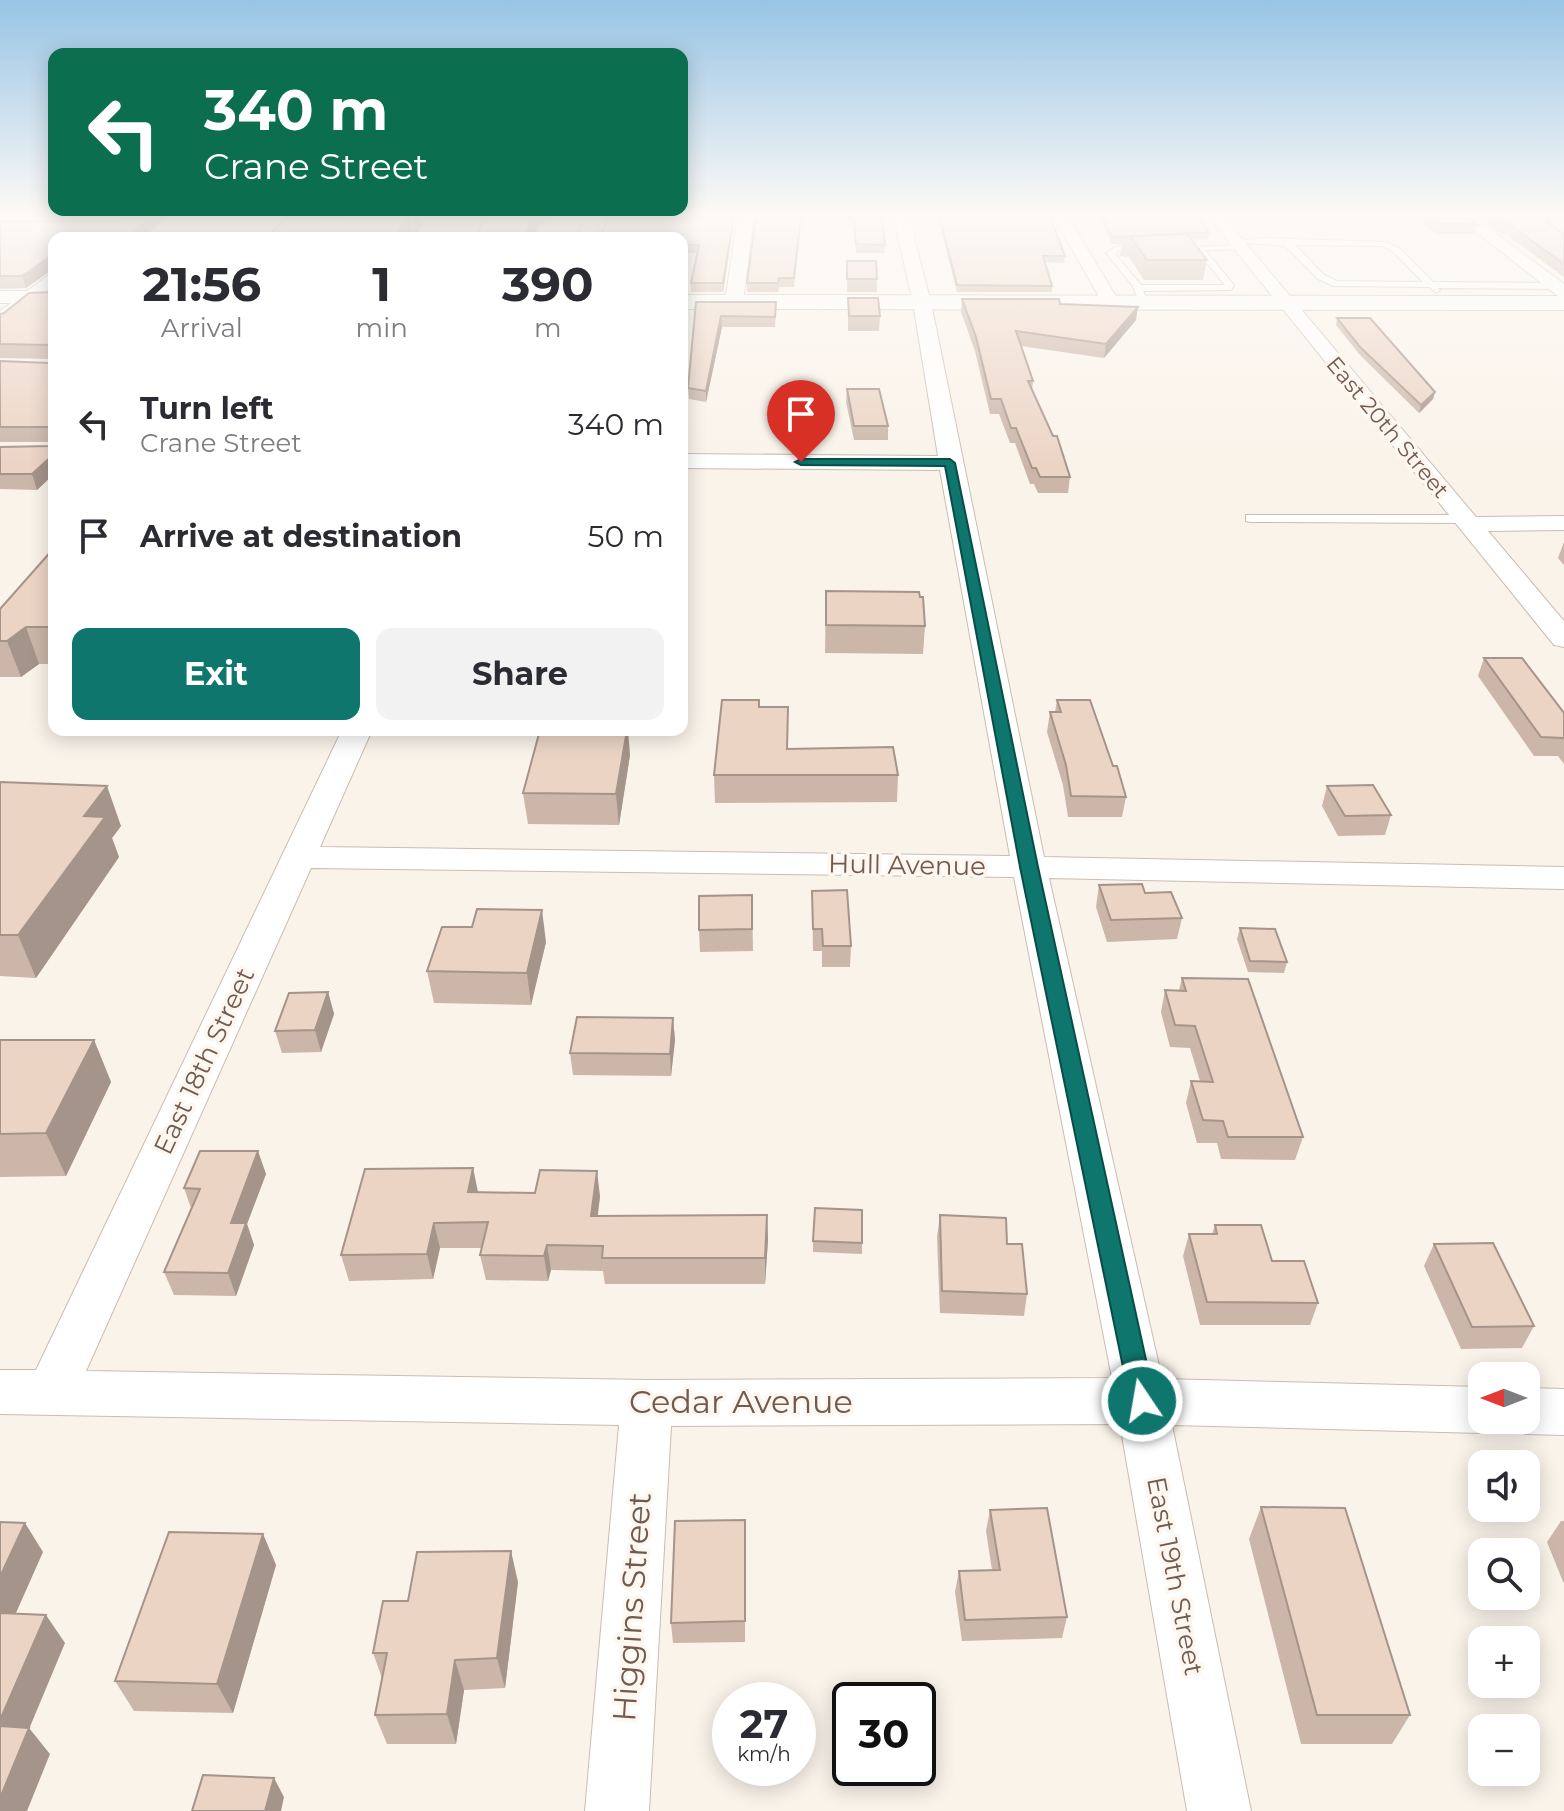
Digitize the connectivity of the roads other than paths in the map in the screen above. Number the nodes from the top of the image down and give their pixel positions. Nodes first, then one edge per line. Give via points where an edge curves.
1 (25, 299) edge
2 (734, 299) edge
3 (921, 299) edge
4 (1108, 299) edge
5 (1122, 299) edge
6 (1235, 299) edge
7 (1283, 299) edge
8 (1445, 299) edge
9 (1506, 299) edge
10 (688, 302) edge
11 (734, 302) junction
12 (1286, 302) junction
13 (922, 303) junction
14 (1111, 303) junction
15 (1450, 303) junction
16 (0, 320) edge
17 (688, 461) edge
18 (950, 463) junction
19 (1250, 518) dead end
20 (1466, 521) junction
21 (1564, 523) edge
22 (1564, 639) edge
23 (354, 736) edge
24 (298, 857) junction
25 (1029, 867) junction
26 (1564, 878) edge
27 (0, 1392) edge
28 (51, 1392) junction
29 (1142, 1401) junction
30 (647, 1403) junction
31 (1468, 1410) edge
32 (1540, 1411) edge
33 (1564, 1412) edge
34 (617, 1811) edge
35 (1219, 1811) edge

1 - 16 street
2 - 11 street
3 - 13 street, East 19th Street
4 - 14 street
5 - 14 main road
6 - 12 main road
7 - 12 street, East 20th Street
8 - 15 lane
9 - 15 main road
10 - 11 main road
11 - 13 main road
12 - 15 main road
12 - 20 street, East 20th Street
13 - 14 main road
13 - 18 street, East 19th Street
17 - 18 street
18 - 25 street, East 19th Street
19 - 20 lane
20 - 21 street
20 - 22 street, East 20th Street
23 - 24 street, East 18th Street
24 - 25 street, Hull Avenue
24 - 28 street, East 18th Street
25 - 26 street, Hull Avenue
25 - 29 street, East 19th Street
27 - 28 street, Cedar Avenue
28 - 30 street, Cedar Avenue
29 - 30 street, Cedar Avenue
29 - 31 street, Cedar Avenue
29 - 35 street, East 19th Street
30 - 34 street, Higgins Street
32 - 33 street

